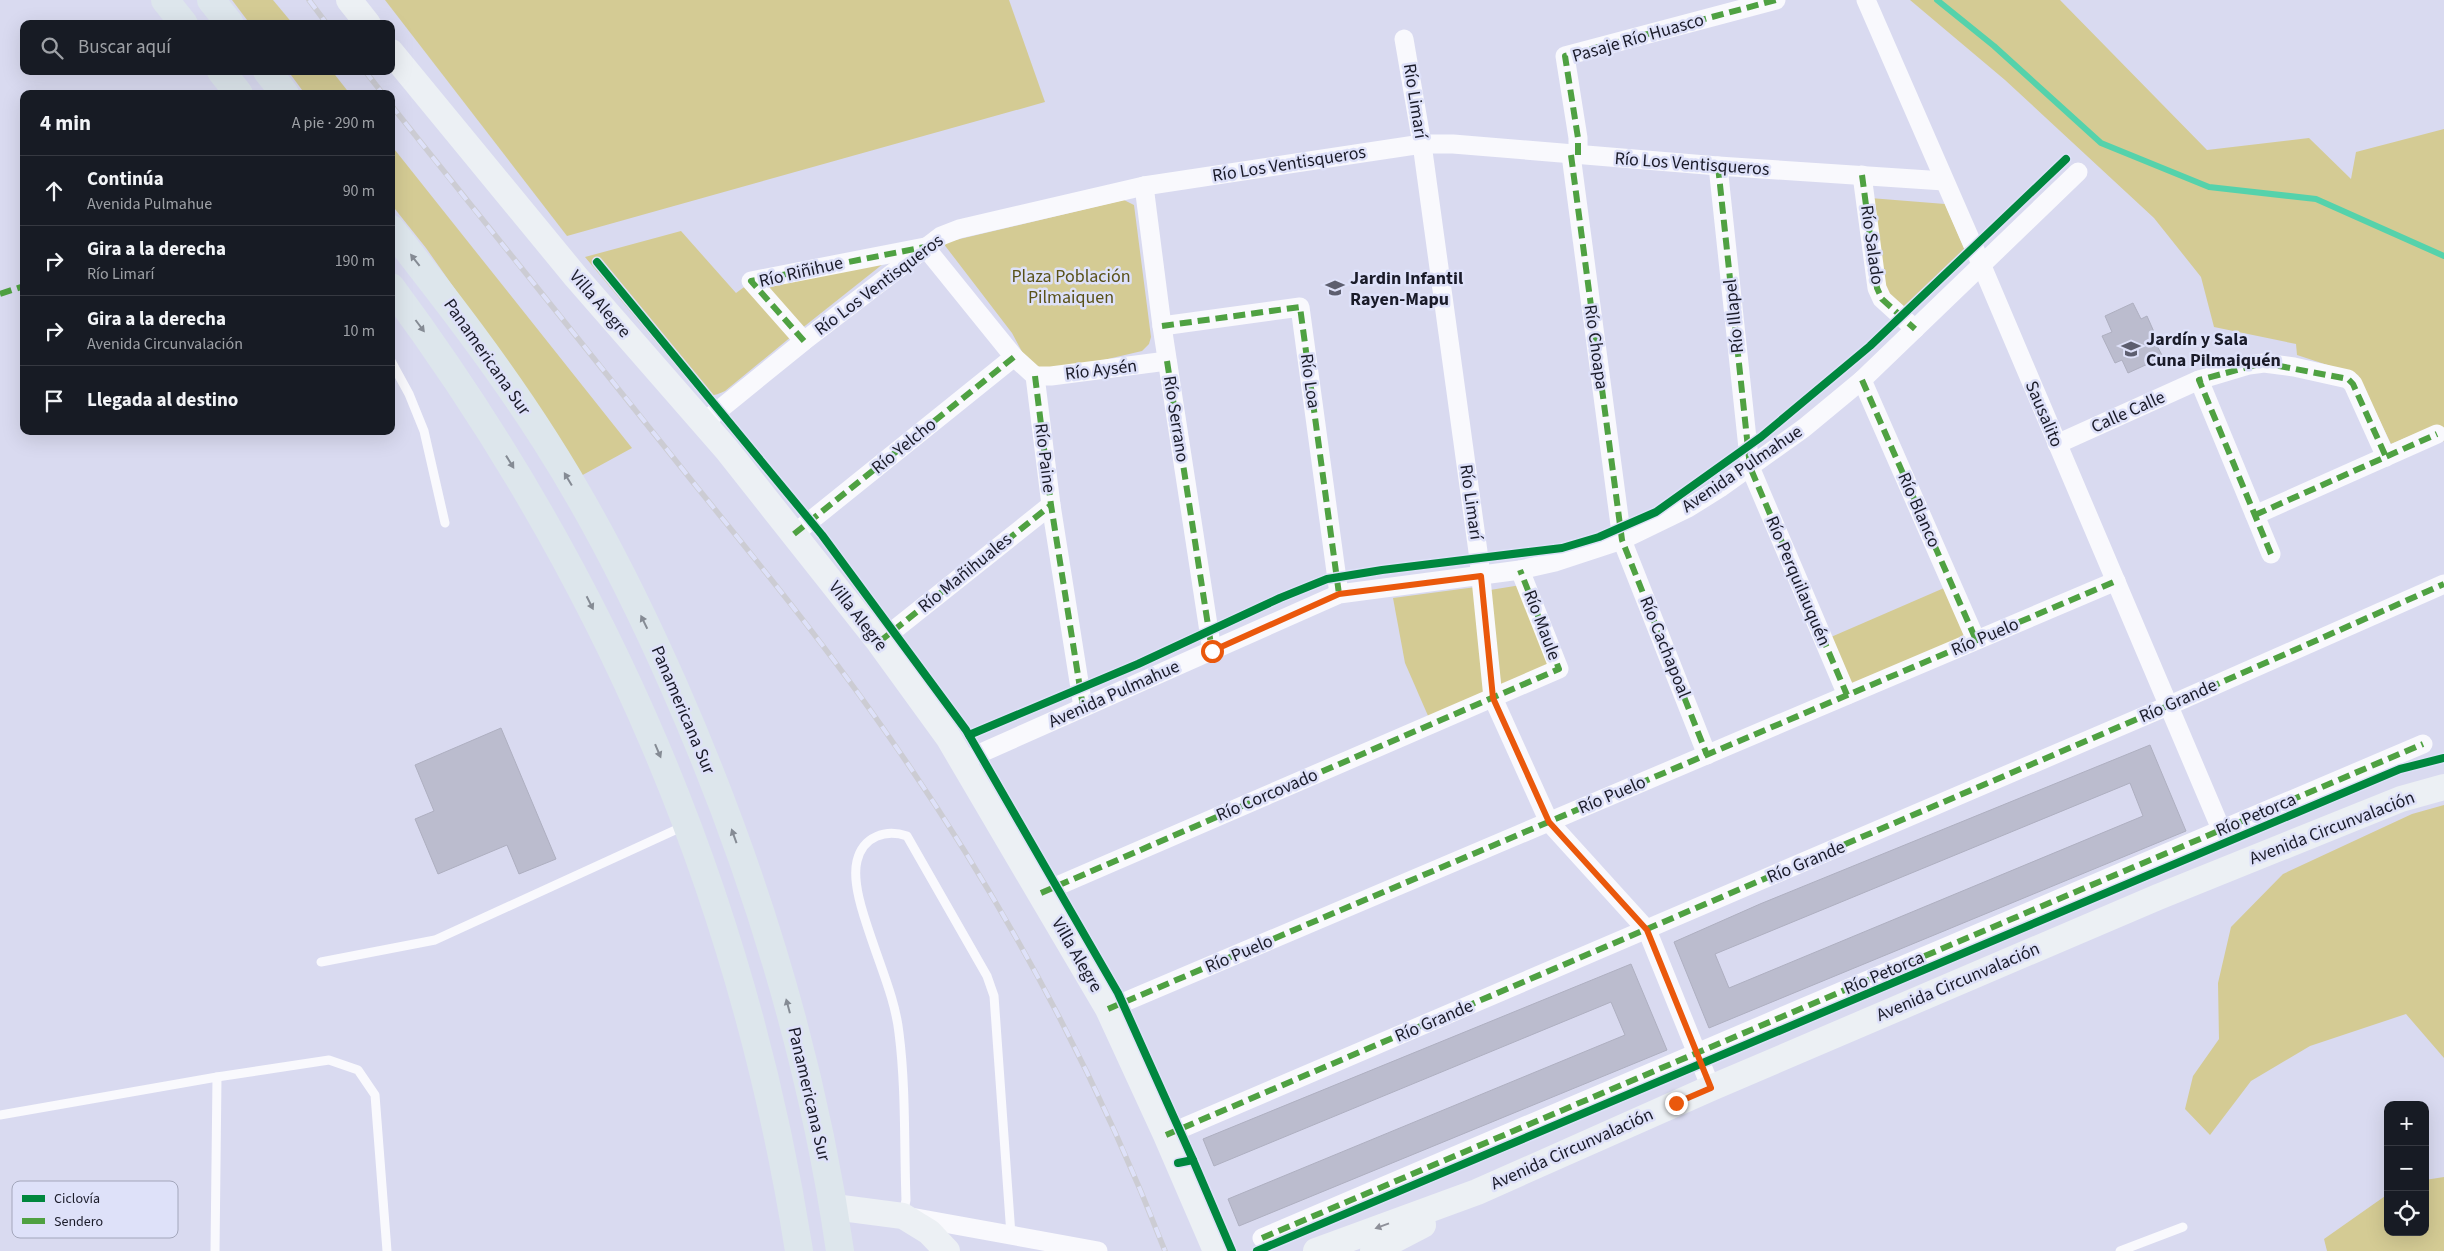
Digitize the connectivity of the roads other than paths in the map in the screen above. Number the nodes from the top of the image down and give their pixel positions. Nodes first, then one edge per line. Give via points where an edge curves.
1 (165, 0) edge
2 (211, 0) edge
3 (348, 0) edge
4 (1776, 0) edge
5 (1866, 0) edge
6 (181, 20) edge
7 (227, 20) edge
8 (365, 20) edge
9 (1404, 39) dead end
10 (395, 57) edge
11 (224, 75) edge
12 (270, 75) edge
13 (236, 90) edge
14 (282, 90) edge
15 (1422, 144) junction
16 (1574, 155) junction
17 (1718, 166) junction
18 (2078, 172) dead end
19 (1862, 175) junction
20 (1944, 181) junction
21 (1144, 186) junction
22 (395, 234) edge
23 (925, 247) junction
24 (1982, 266) junction
25 (395, 292) edge
26 (1162, 326) junction
27 (1915, 329) junction
28 (804, 341) junction
29 (1014, 357) junction
30 (1167, 361) junction
31 (395, 369) edge
32 (1035, 376) junction
33 (1862, 380) junction
34 (2199, 380) junction
35 (703, 423) junction
36 (2437, 434) dead end
37 (2057, 444) junction
38 (2386, 457) junction
39 (1750, 467) junction
40 (1051, 505) junction
41 (2256, 515) junction
42 (445, 523) dead end
43 (794, 534) junction
44 (1622, 540) junction
45 (2271, 554) dead end
46 (1520, 570) junction
47 (1481, 576) junction
48 (2116, 581) junction
49 (2444, 584) edge
50 (1339, 594) junction
51 (1976, 640) junction
52 (879, 642) junction
53 (1212, 651) junction
54 (1847, 695) junction
55 (1493, 698) junction
56 (2170, 705) junction
57 (1083, 707) junction
58 (2423, 744) dead end
59 (1707, 755) junction
60 (963, 761) junction
61 (2444, 786) edge
62 (1549, 822) junction
63 (688, 824) junction
64 (2221, 829) junction
65 (1041, 893) junction
66 (1647, 930) junction
67 (321, 962) dead end
68 (1108, 1010) junction
69 (1696, 1053) junction
70 (218, 1077) junction
71 (1711, 1088) junction
72 (0, 1115) edge
73 (1166, 1135) junction
74 (1477, 1192) junction
75 (834, 1207) junction
76 (902, 1216) junction
77 (2183, 1227) dead end
78 (1011, 1235) junction
79 (1262, 1238) dead end
80 (215, 1251) edge
81 (387, 1251) edge
82 (799, 1251) edge
83 (840, 1251) edge
84 (947, 1251) edge
85 (1098, 1251) edge
86 (1216, 1251) edge
87 (1316, 1251) edge
88 (1373, 1251) edge
89 (2120, 1251) edge

1 - 6 main road
2 - 7 main road
3 - 8 main road
4 - 16 street, Pasaje Río Huasco via 1565,56 1578,138
5 - 20 street, Sausalito
9 - 15 street, Río Limarí
10 - 35 main road, Villa Alegre via 576,277
11 - 13 main road
12 - 14 main road
15 - 16 street, Río Los Ventisqueros
15 - 21 street, Río Los Ventisqueros
15 - 47 street, Río Limarí
16 - 17 street, Río Los Ventisqueros
16 - 44 street, Río Choapa
17 - 19 street, Río Los Ventisqueros
17 - 39 street, Río Illapel
18 - 24 street, Avenida Pulmahue
19 - 20 street, Río Los Ventisqueros
19 - 27 street, Río Salado via 1877,288 1882,300
20 - 24 street, Sausalito
21 - 23 street, Río Los Ventisqueros via 959,229
21 - 26 street, Río Serrano
75 -> 22 main road, Panamericana Sur via 801,1052 765,927 723,805 657,647 599,533 546,442 476,338
23 - 28 street, Río Los Ventisqueros
23 - 28 street, Río Riñihue via 751,281
23 - 29 street
24 - 27 street, Avenida Pulmahue
24 - 37 street, Sausalito
25 -> 63 main road, Panamericana Sur via 484,419 559,545 622,668
26 - 30 street, Río Serrano
26 - 50 street, Río Loa via 1300,307
27 - 33 street, Avenida Pulmahue
28 - 35 street, Río Los Ventisqueros
29 - 32 street
29 - 43 street, Río Yelcho
30 - 32 street, Río Aysén
30 - 53 street, Río Serrano
31 - 42 lane via 424,430
32 - 40 street, Río Paine
33 - 39 street, Avenida Pulmahue
33 - 51 street, Río Blanco
34 - 37 street, Calle Calle
34 - 38 street, Calle Calle via 2264,362 2348,379
34 - 41 street
35 - 43 main road, Villa Alegre
36 - 38 street
37 - 48 street, Sausalito
38 - 41 street
39 - 44 street, Avenida Pulmahue via 1688,508
39 - 54 street, Río Perquilauquén
40 - 52 street, Río Mañihuales
40 - 57 street, Río Paine
41 - 45 street
43 - 52 main road, Villa Alegre
44 - 46 street, Avenida Pulmahue via 1563,560
44 - 59 street, Río Cachapoal
46 - 47 street, Avenida Pulmahue
46 - 55 street, Río Maule via 1559,669
47 - 50 street, Avenida Pulmahue
47 - 55 street, Río Limarí
48 - 51 street, Río Puelo
48 - 56 street, Sausalito
49 - 56 street, Río Grande
50 - 53 street, Avenida Pulmahue
51 - 54 street, Río Puelo
52 - 60 main road, Villa Alegre
53 - 57 street, Avenida Pulmahue
54 - 59 street, Río Puelo
55 - 62 street, Río Limarí
55 - 65 street, Río Corcovado
56 - 64 street, Sausalito
56 - 66 street, Río Grande
57 - 60 street, Avenida Pulmahue
58 - 64 street, Río Petorca
59 - 62 street, Río Puelo
60 - 65 main road, Villa Alegre
61 - 71 main road, Avenida Circunvalación via 2401,799 2158,896
62 - 66 street, Río Limarí
62 - 68 street, Río Puelo
63 - 67 lane via 435,940
63 - 82 main road, Panamericana Sur via 756,1036
64 - 69 street, Río Petorca
65 - 68 main road, Villa Alegre
66 - 69 street, Río Limarí
66 - 73 street, Río Grande
68 - 73 main road, Villa Alegre
69 - 71 street, Río Limarí
69 - 79 street, Río Petorca
70 - 72 lane
70 - 80 lane
70 - 81 lane via 330,1060 358,1070 375,1095
71 - 74 main road, Avenida Circunvalación
73 - 86 main road, Villa Alegre
74 -> 87 main road, Avenida Circunvalación
74 - 88 main road, Avenida Circunvalación via 1409,1234
75 - 76 main road
75 - 83 main road, Panamericana Sur
76 - 78 street
76 - 78 lane via 906,1200 899,1032 855,874 863,846 883,833 896,832 907,836 987,976 994,996
76 - 84 main road via 929,1232
77 - 89 lane
78 - 85 street

